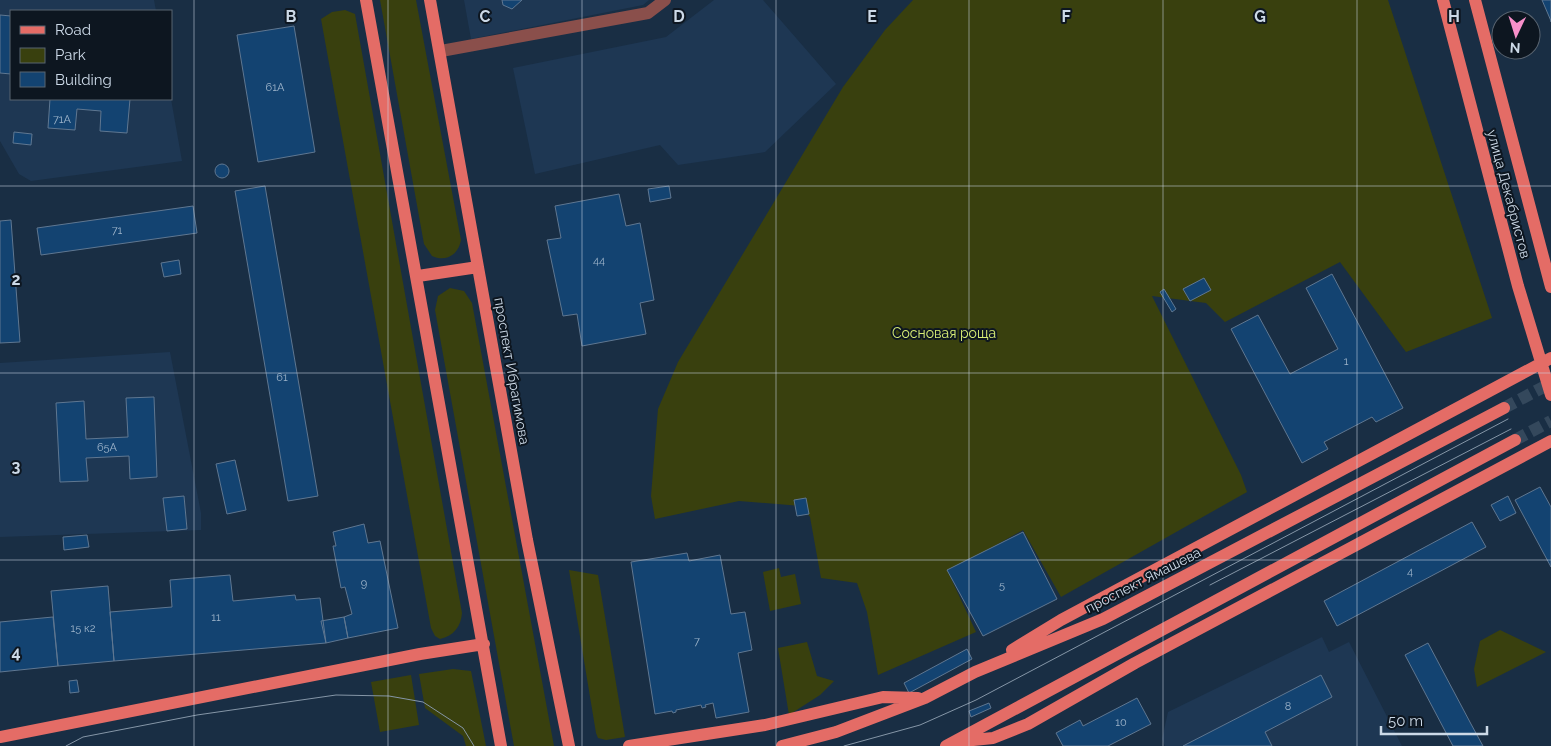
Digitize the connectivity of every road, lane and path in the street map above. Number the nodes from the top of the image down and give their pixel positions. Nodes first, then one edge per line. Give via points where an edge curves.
1 (366, 0) edge
2 (430, 0) edge
3 (666, 0) edge
4 (1442, 0) edge
5 (1475, 0) edge
6 (441, 51) junction
7 (478, 267) junction
8 (418, 276) junction
9 (1551, 287) edge
10 (1546, 361) edge
11 (1551, 395) edge
12 (1504, 408) tunnel mouth
13 (1515, 440) tunnel mouth
14 (1551, 441) edge
15 (484, 644) junction
16 (975, 672) junction
17 (925, 698) junction
18 (0, 737) edge
19 (950, 744) edge
20 (570, 745) edge
21 (501, 746) edge
22 (629, 746) edge
23 (782, 746) edge

1 - 8 main road
2 - 6 main road, проспект Ибрагимова
3 - 6 street via 648,13
4 - 10 main road, улица Декабристов
5 - 9 main road, улица Декабристов
6 - 7 main road, проспект Ибрагимова
7 - 8 main road
7 - 20 main road, проспект Ибрагимова via 529,550
8 - 15 main road
10 - 11 main road, улица Декабристов
10 - 16 main road via 1061,620
12 - 16 main road, проспект Ямашева via 1102,619
13 - 19 main road
14 - 19 main road via 1028,724 993,738
15 - 18 main road
15 - 21 main road
16 - 17 main road, проспект Ямашева
17 - 22 main road via 883,697 765,725
17 - 23 main road, проспект Ямашева via 836,732

